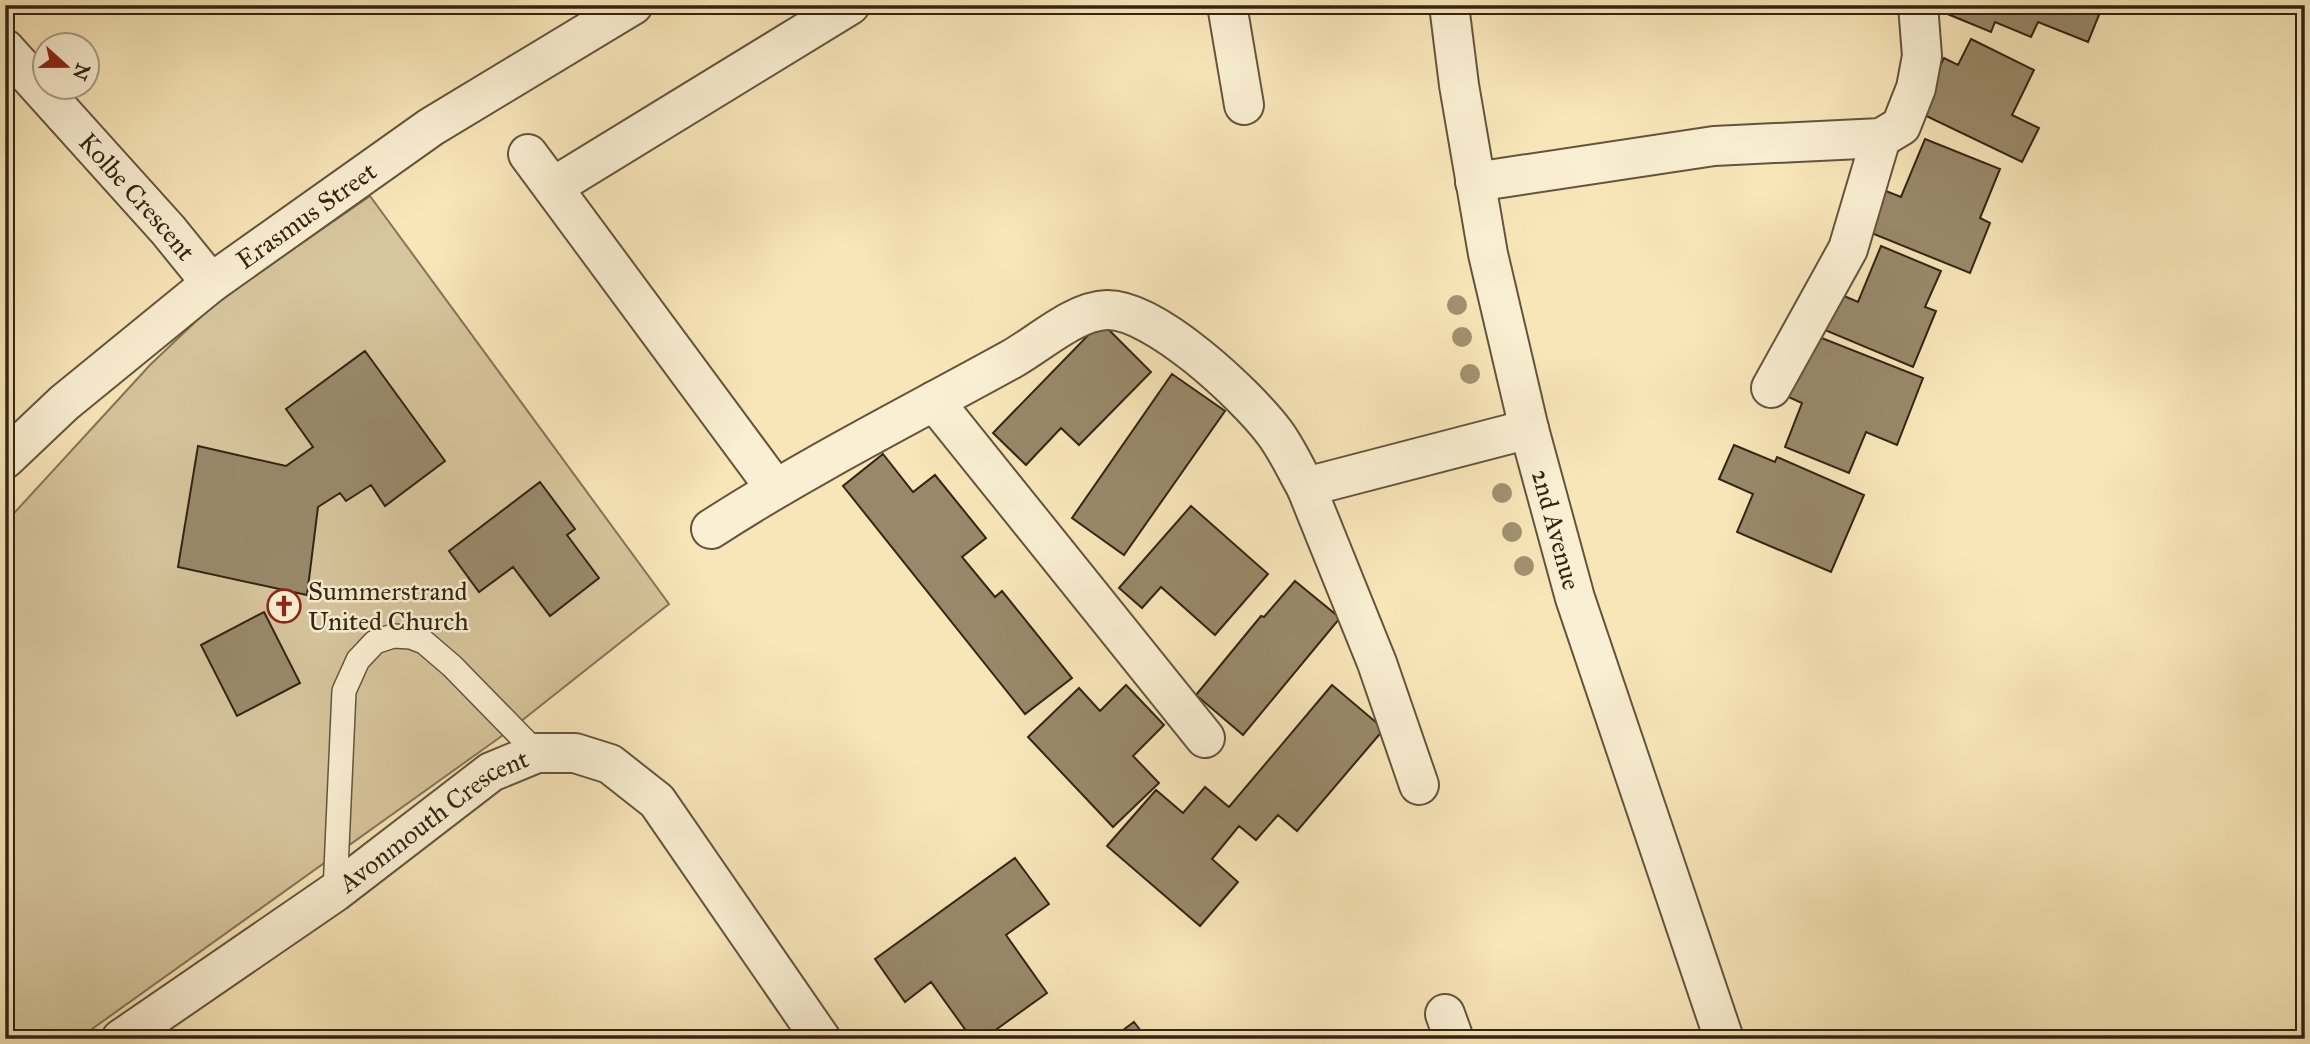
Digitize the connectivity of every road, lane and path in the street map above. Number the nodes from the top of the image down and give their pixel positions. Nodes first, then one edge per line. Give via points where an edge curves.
1 (633, 5) edge
2 (850, 5) edge
3 (1227, 5) edge
4 (1449, 5) edge
5 (1918, 5) edge
6 (5, 49) edge
7 (1244, 105) dead end
8 (1881, 138) junction
9 (528, 154) dead end
10 (1475, 182) junction
11 (553, 187) junction
12 (211, 284) junction
13 (1771, 387) dead end
14 (934, 401) junction
15 (1529, 429) junction
16 (5, 459) edge
17 (1306, 487) junction
18 (775, 488) junction
19 (711, 529) dead end
20 (1205, 738) dead end
21 (537, 753) junction
22 (1419, 785) dead end
23 (335, 892) junction
24 (121, 1039) edge
25 (821, 1039) edge
26 (1724, 1039) edge

1 - 12 street, Erasmus Street via 431,127
2 - 11 street
3 - 7 street
4 - 10 street, 2nd Avenue
5 - 8 street via 1922,57 1916,88 1901,125
6 - 12 street, Kolbe Crescent
8 - 10 street via 1714,146
8 - 13 street via 1848,249
9 - 11 street
10 - 15 street, 2nd Avenue
11 - 18 street
12 - 16 street, Erasmus Street via 64,403
14 - 17 street via 1087,313 1128,313 1151,323 1218,373 1275,433
14 - 18 street
14 - 20 street
15 - 17 street
15 - 26 street, 2nd Avenue via 1575,598
17 - 22 street via 1377,663
18 - 19 street
21 - 23 street, Avonmouth Crescent via 491,772
21 - 23 lane via 424,642 393,636 375,642 358,660 344,691
21 - 25 street, Avonmouth Crescent via 575,753 610,764 657,801
23 - 24 street, Avonmouth Crescent

